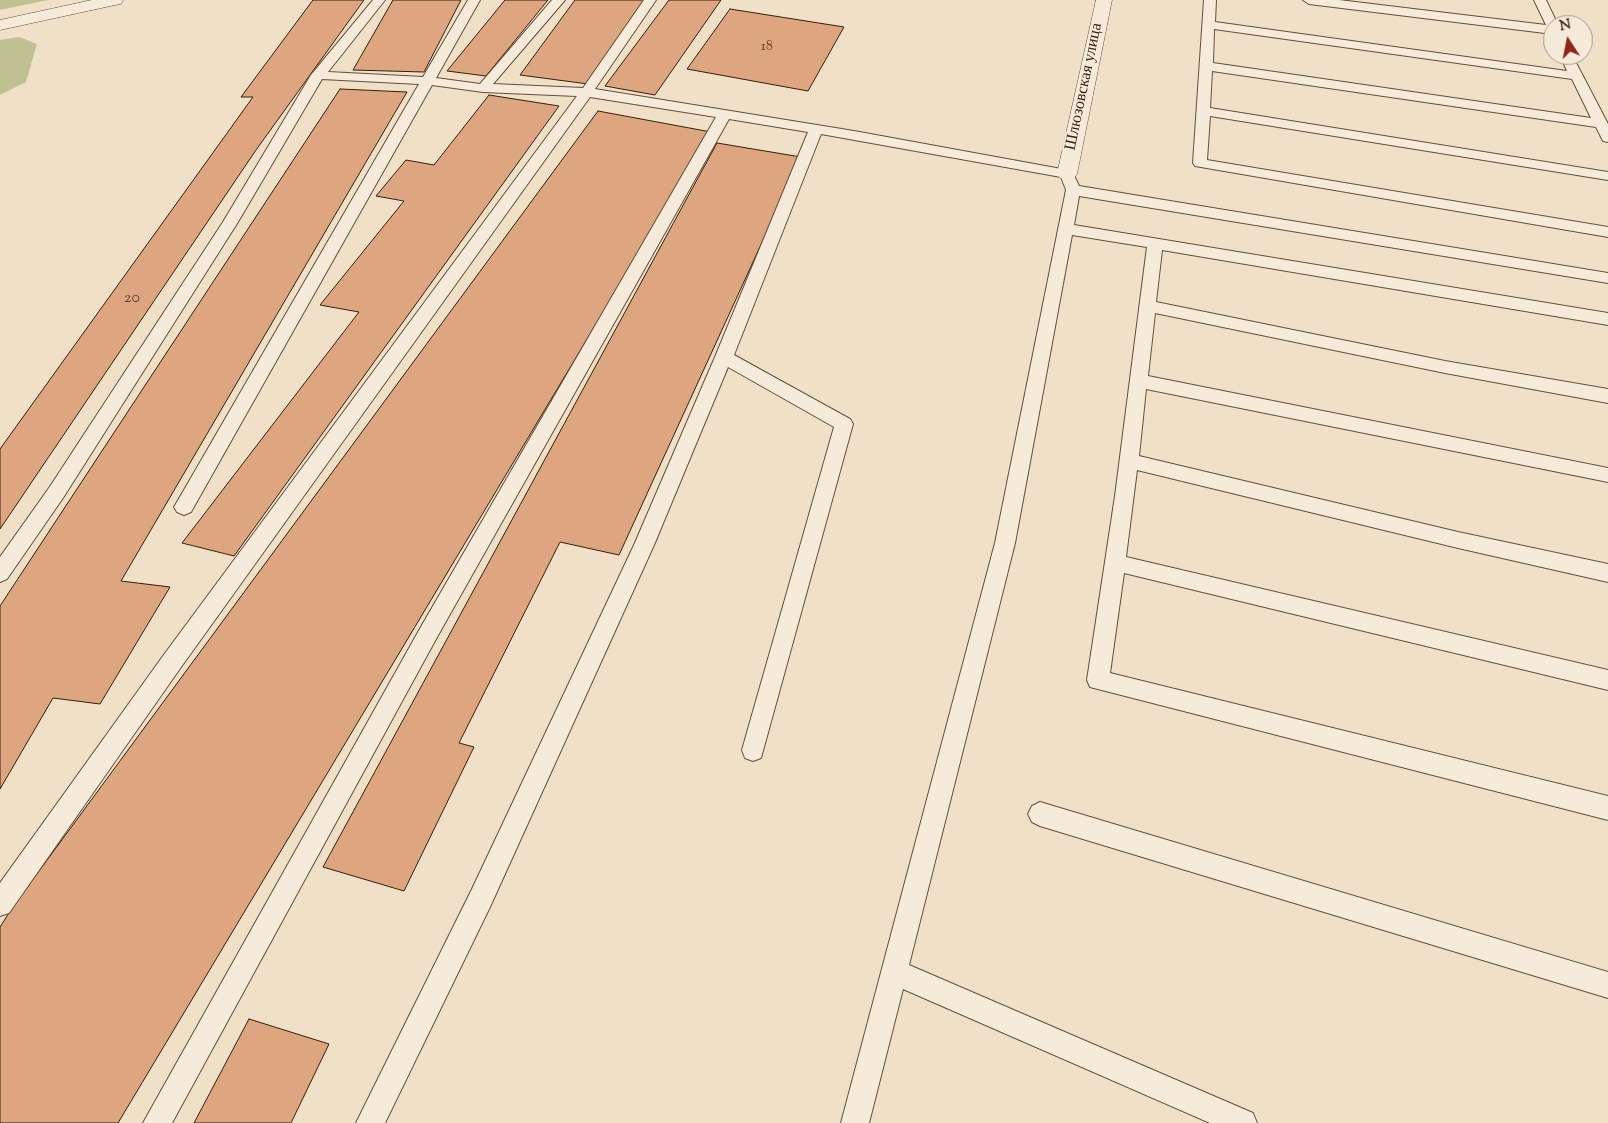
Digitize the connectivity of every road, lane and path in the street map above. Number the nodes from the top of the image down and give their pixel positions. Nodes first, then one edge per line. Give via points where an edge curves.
1 (115, 0) edge
2 (379, 0) edge
3 (474, 0) edge
4 (559, 0) edge
5 (650, 0) edge
6 (1104, 0) edge
7 (1210, 0) edge
8 (1309, 0) edge
9 (1540, 0) edge
10 (1547, 15) edge
11 (1209, 25) junction
12 (0, 26) edge
13 (1543, 28) edge
14 (1571, 65) edge
15 (1206, 66) junction
16 (318, 75) junction
17 (1576, 76) junction
18 (428, 81) junction
19 (483, 88) junction
20 (587, 92) junction
21 (1204, 111) junction
22 (725, 114) junction
23 (1601, 124) junction
24 (816, 130) junction
25 (1608, 138) edge
26 (1608, 176) edge
27 (1070, 182) junction
28 (1066, 228) junction
29 (1608, 232) edge
30 (1155, 243) junction
31 (1608, 278) edge
32 (1148, 306) junction
33 (1608, 319) edge
34 (724, 357) junction
35 (1139, 381) junction
36 (1608, 396) edge
37 (1129, 461) junction
38 (1608, 475) edge
39 (184, 507) dead end
40 (1116, 563) junction
41 (1608, 573) edge
42 (0, 574) edge
43 (1608, 680) edge
44 (753, 750) dead end
45 (1608, 808) edge
46 (1040, 814) dead end
47 (0, 904) edge
48 (894, 972) junction
49 (1608, 985) edge
50 (156, 1123) edge
51 (370, 1123) edge
52 (855, 1123) edge
53 (1243, 1123) edge

1 - 12 street
2 - 16 lane
3 - 18 lane
4 - 19 lane
5 - 20 lane
6 - 27 street, Шлюзовская улица
7 - 11 lane
8 - 13 lane
9 - 10 lane
11 - 15 lane
11 - 17 lane
14 - 17 lane
15 - 21 lane
15 - 23 lane
16 - 18 lane
16 - 42 lane via 220,238
17 - 23 lane
18 - 19 lane
18 - 39 lane
19 - 20 lane
20 - 22 lane
20 - 47 lane via 171,663
21 - 26 lane
21 - 29 lane via 1200,162
22 - 24 lane
22 - 50 lane via 424,641
23 - 25 lane
24 - 27 lane
24 - 34 lane
27 - 28 lane
27 - 31 lane
28 - 30 lane
28 - 48 lane via 1005,543
30 - 32 lane
30 - 33 lane
32 - 35 lane
32 - 36 lane via 1445,367
34 - 44 lane via 844,424
34 - 51 lane via 644,545 515,825
35 - 37 lane
35 - 38 lane
37 - 40 lane
37 - 41 lane
40 - 43 lane
40 - 45 lane via 1098,680
46 - 49 lane
48 - 52 lane
48 - 53 lane

